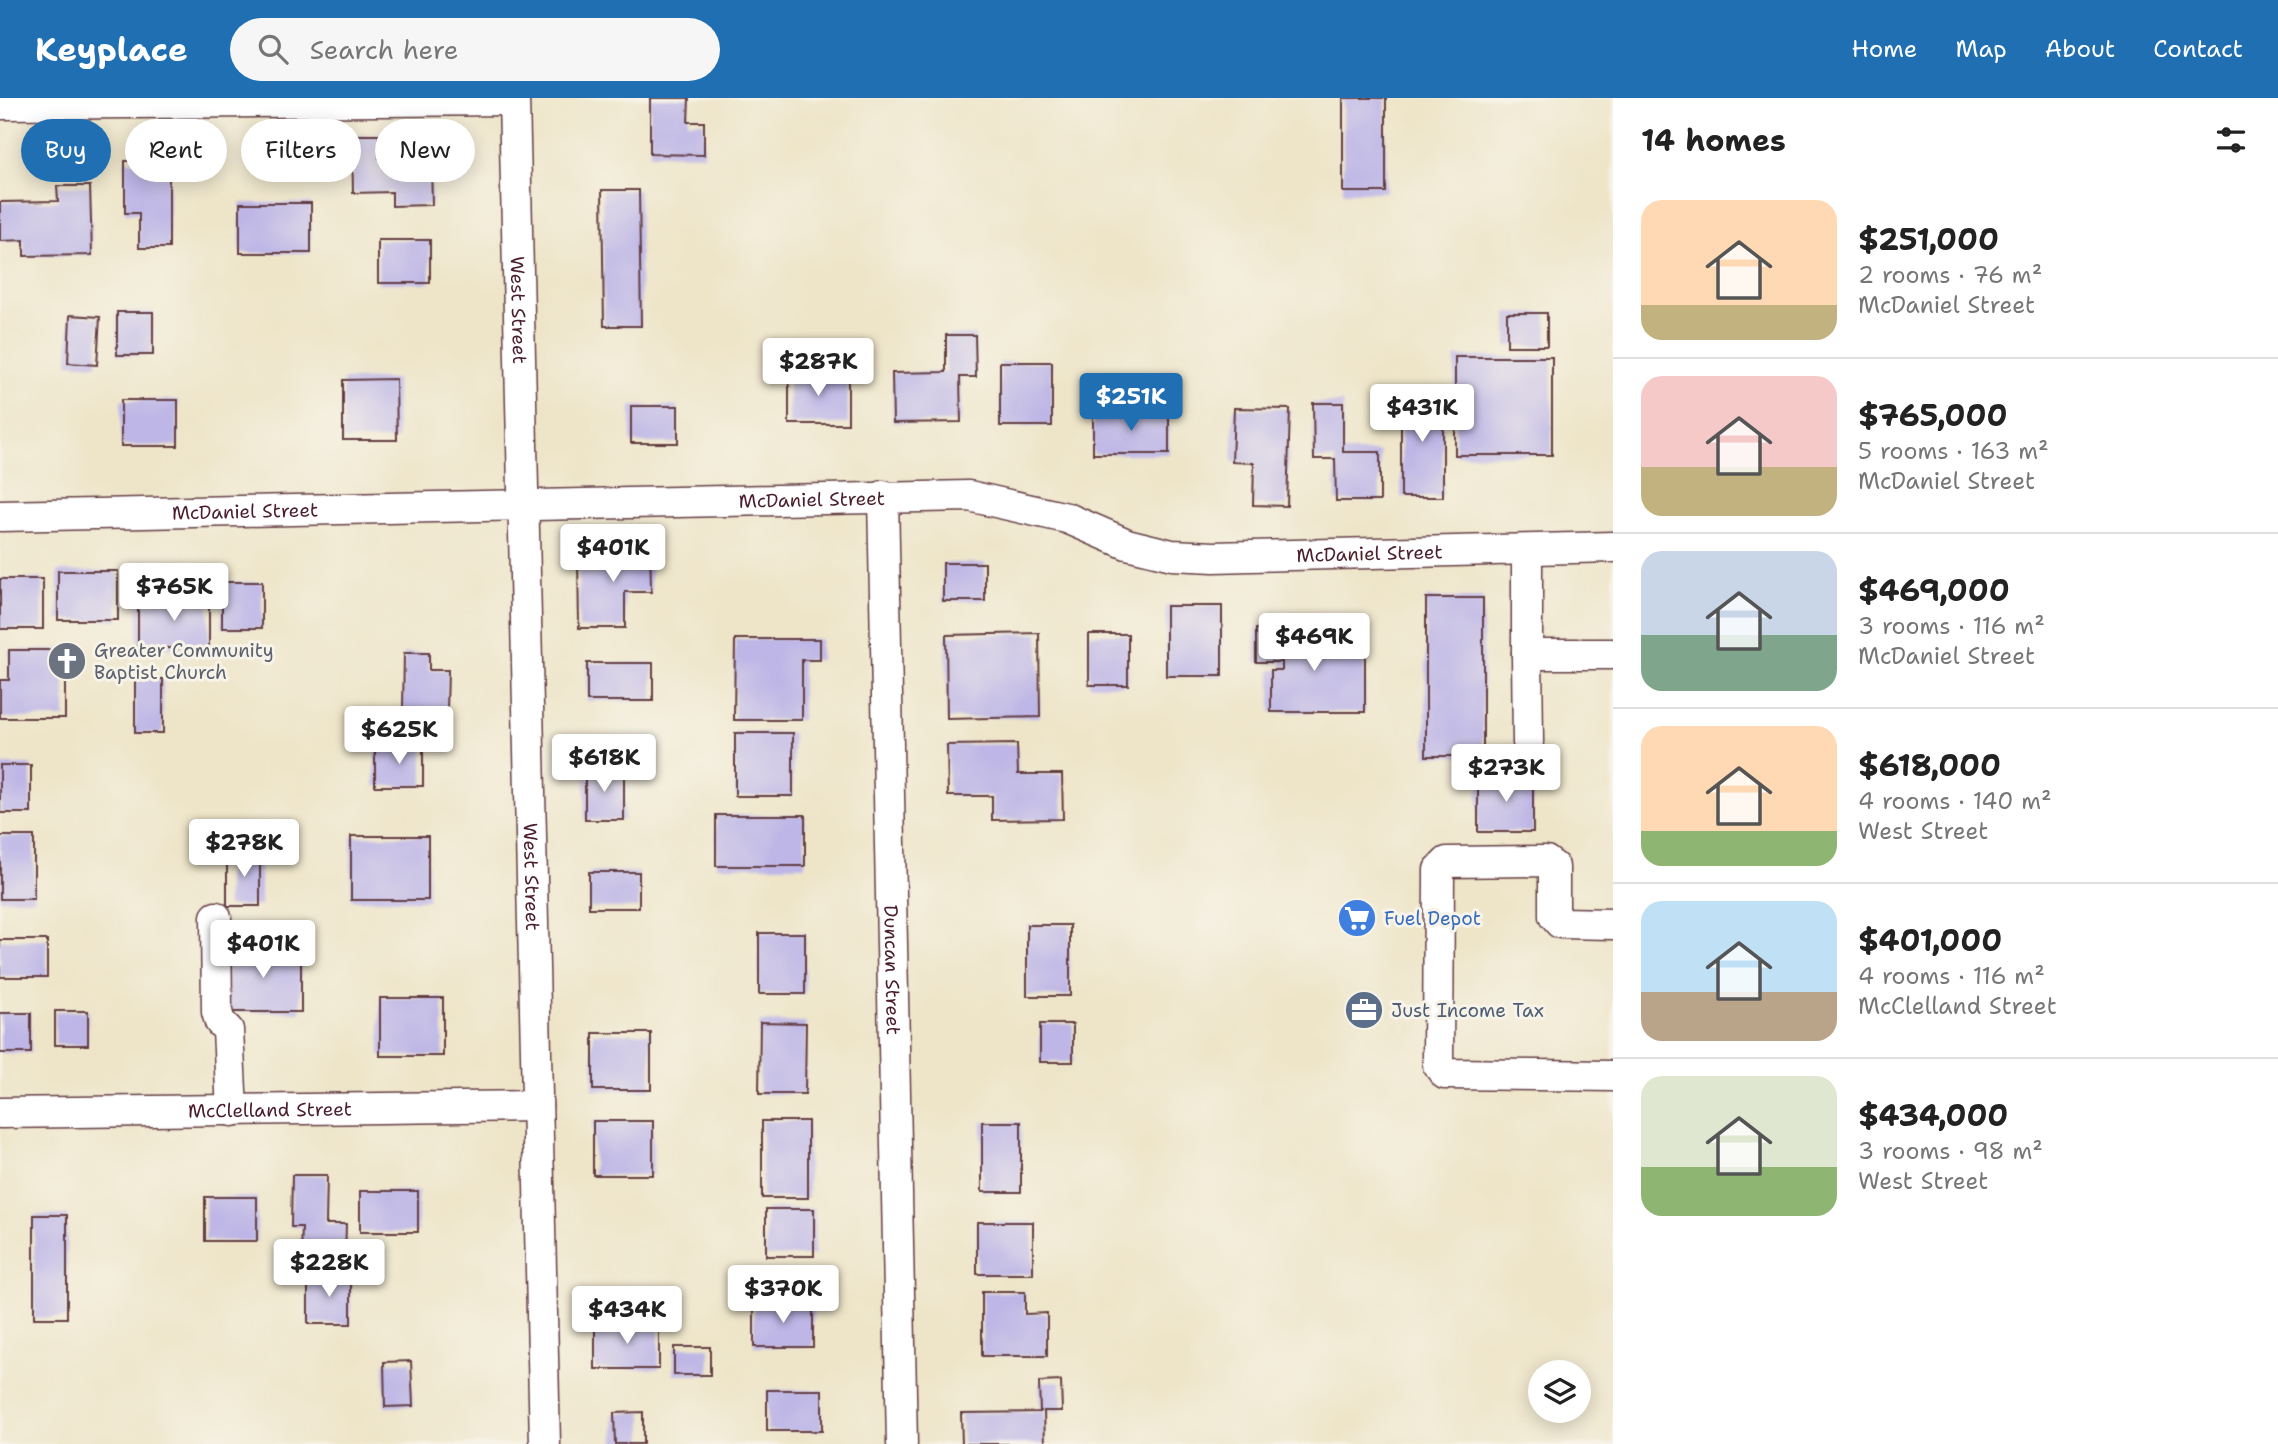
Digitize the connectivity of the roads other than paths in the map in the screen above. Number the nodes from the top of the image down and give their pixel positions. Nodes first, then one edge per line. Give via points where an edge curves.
1 (514, 99) edge
2 (0, 104) edge
3 (883, 496) junction
4 (524, 504) junction
5 (0, 516) edge
6 (1613, 547) edge
7 (1527, 551) junction
8 (1527, 654) junction
9 (1613, 654) edge
10 (1528, 743) dead end
11 (216, 917) dead end
12 (1613, 924) edge
13 (1613, 1076) edge
14 (537, 1106) junction
15 (232, 1111) junction
16 (0, 1113) edge
17 (545, 1444) edge
18 (902, 1444) edge

1 - 2 street
1 - 4 street, West Street
3 - 4 street, McDaniel Street
3 - 7 street, McDaniel Street via 969,496 1017,505 1172,555
3 - 18 street, Duncan Street
4 - 5 street, McDaniel Street
4 - 14 street, West Street
6 - 7 street, McDaniel Street
7 - 8 street
8 - 9 street
8 - 10 street
11 - 15 street via 217,1012 228,1030
12 - 13 street via 1560,923 1554,916 1554,867 1546,862 1447,862 1439,870 1438,1065 1445,1074
14 - 15 street, McClelland Street
14 - 17 street, West Street
15 - 16 street, McClelland Street

